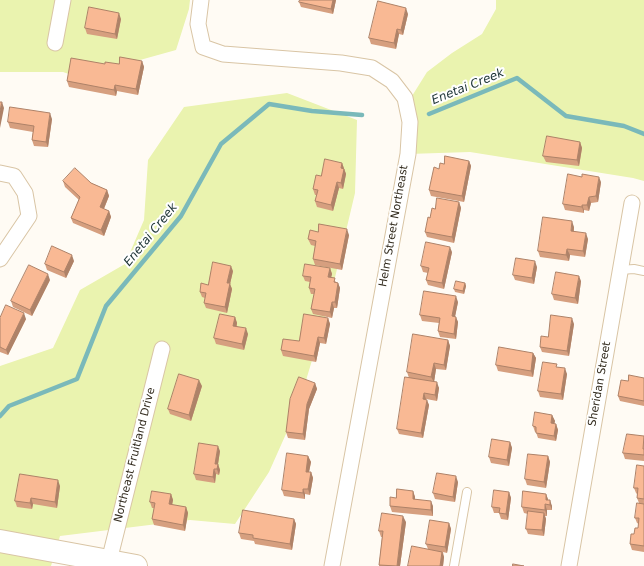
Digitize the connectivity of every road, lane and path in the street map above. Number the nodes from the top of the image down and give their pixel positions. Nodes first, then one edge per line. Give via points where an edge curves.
1 (63, 0) edge
2 (201, 0) edge
3 (55, 43) dead end
4 (0, 173) edge
5 (632, 203) dead end
6 (0, 259) edge
7 (620, 270) junction
8 (644, 271) edge
9 (162, 349) dead end
10 (467, 492) dead end
11 (0, 541) edge
12 (108, 561) junction
13 (136, 566) edge
14 (332, 566) edge
15 (454, 566) edge
16 (569, 566) edge

1 - 3 street
2 - 14 street, Helm Street Northeast via 198,24 203,47 223,54 341,63 372,68 392,81 405,98 410,122 408,154
4 - 6 street via 14,176 25,193 29,216
5 - 7 street, Sheridan Street
7 - 8 lane
7 - 16 street, Sheridan Street
9 - 12 street, Northeast Fruitland Drive
10 - 15 lane
11 - 12 main road
12 - 13 main road

